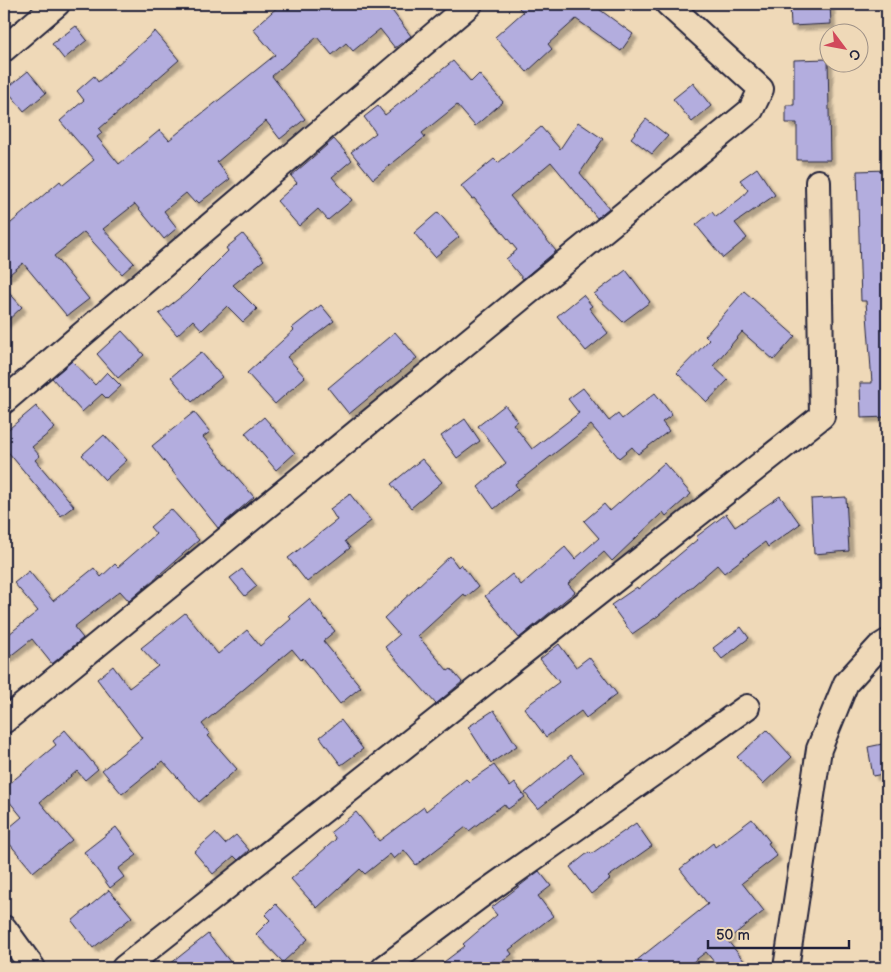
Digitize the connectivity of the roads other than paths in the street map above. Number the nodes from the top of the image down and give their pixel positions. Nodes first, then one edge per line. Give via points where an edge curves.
1 (57, 4) edge
2 (470, 4) edge
3 (668, 4) edge
4 (4, 49) edge
5 (818, 182) dead end
6 (4, 401) edge
7 (887, 642) edge
8 (747, 706) dead end
9 (4, 721) edge
10 (4, 928) edge
11 (33, 968) edge
12 (124, 968) edge
13 (384, 968) edge
14 (786, 968) edge

1 - 4 street
2 - 6 street
3 - 9 street via 760,89 751,110
5 - 12 street via 822,416
7 - 14 street via 878,647 846,683 820,749
8 - 13 street
10 - 11 street

